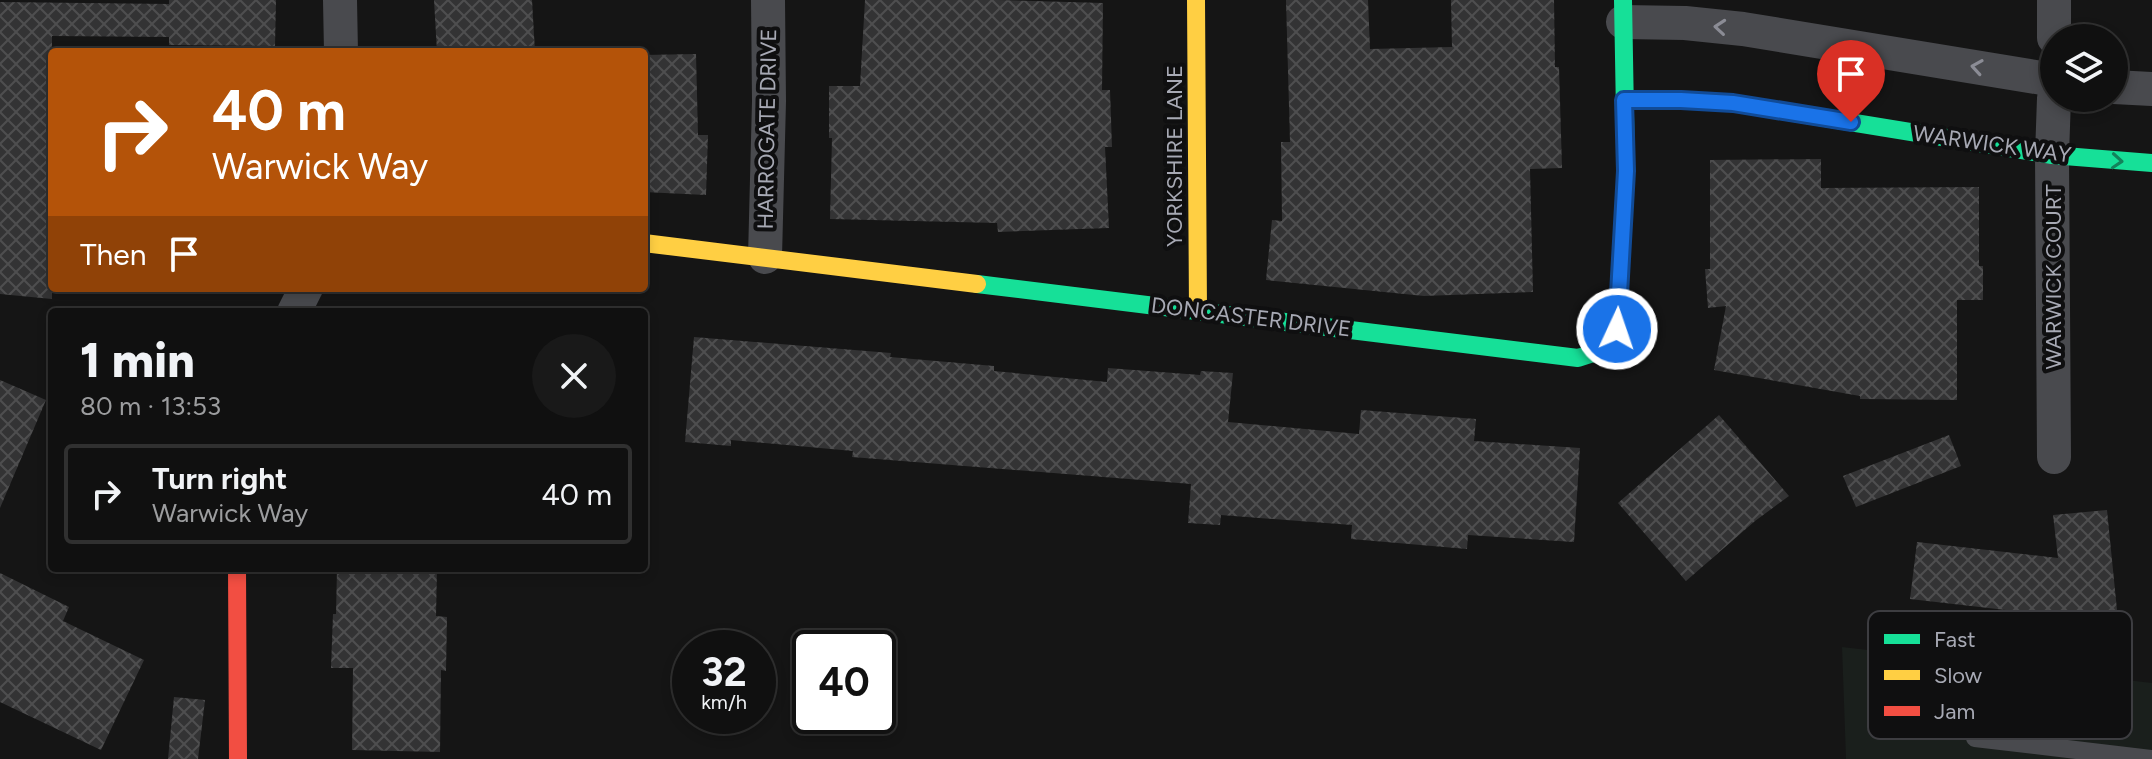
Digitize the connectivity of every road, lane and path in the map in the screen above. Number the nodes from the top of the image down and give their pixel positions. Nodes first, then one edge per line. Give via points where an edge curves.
1 (340, 0) edge
2 (768, 0) edge
3 (1196, 0) edge
4 (2054, 0) edge
5 (1623, 11) edge
6 (2054, 24) edge
7 (341, 48) edge
8 (2040, 78) edge
9 (2128, 88) edge
10 (2152, 89) edge
11 (1624, 100) junction
12 (2054, 112) edge
13 (2052, 155) junction
14 (2152, 163) edge
15 (648, 243) edge
16 (765, 257) junction
17 (1198, 311) junction
18 (2054, 457) dead end
19 (237, 572) edge
20 (1983, 739) edge
21 (238, 759) edge
22 (2152, 759) edge

1 - 7 street
2 - 16 street, HARROGATE DRIVE
3 - 17 street, YORKSHIRE LANE
4 - 6 street
8 -> 5 street
5 - 11 street
9 - 10 street
11 - 13 street, WARWICK WAY via 1733,103
11 - 17 street, DONCASTER DRIVE via 1626,171 1617,329 1609,348 1578,358
12 - 13 street, WARWICK COURT
13 -> 14 street, WARWICK WAY
13 - 18 street, WARWICK COURT
15 - 16 street, DONCASTER DRIVE
16 - 17 street, DONCASTER DRIVE
19 - 21 street
20 - 22 lane

